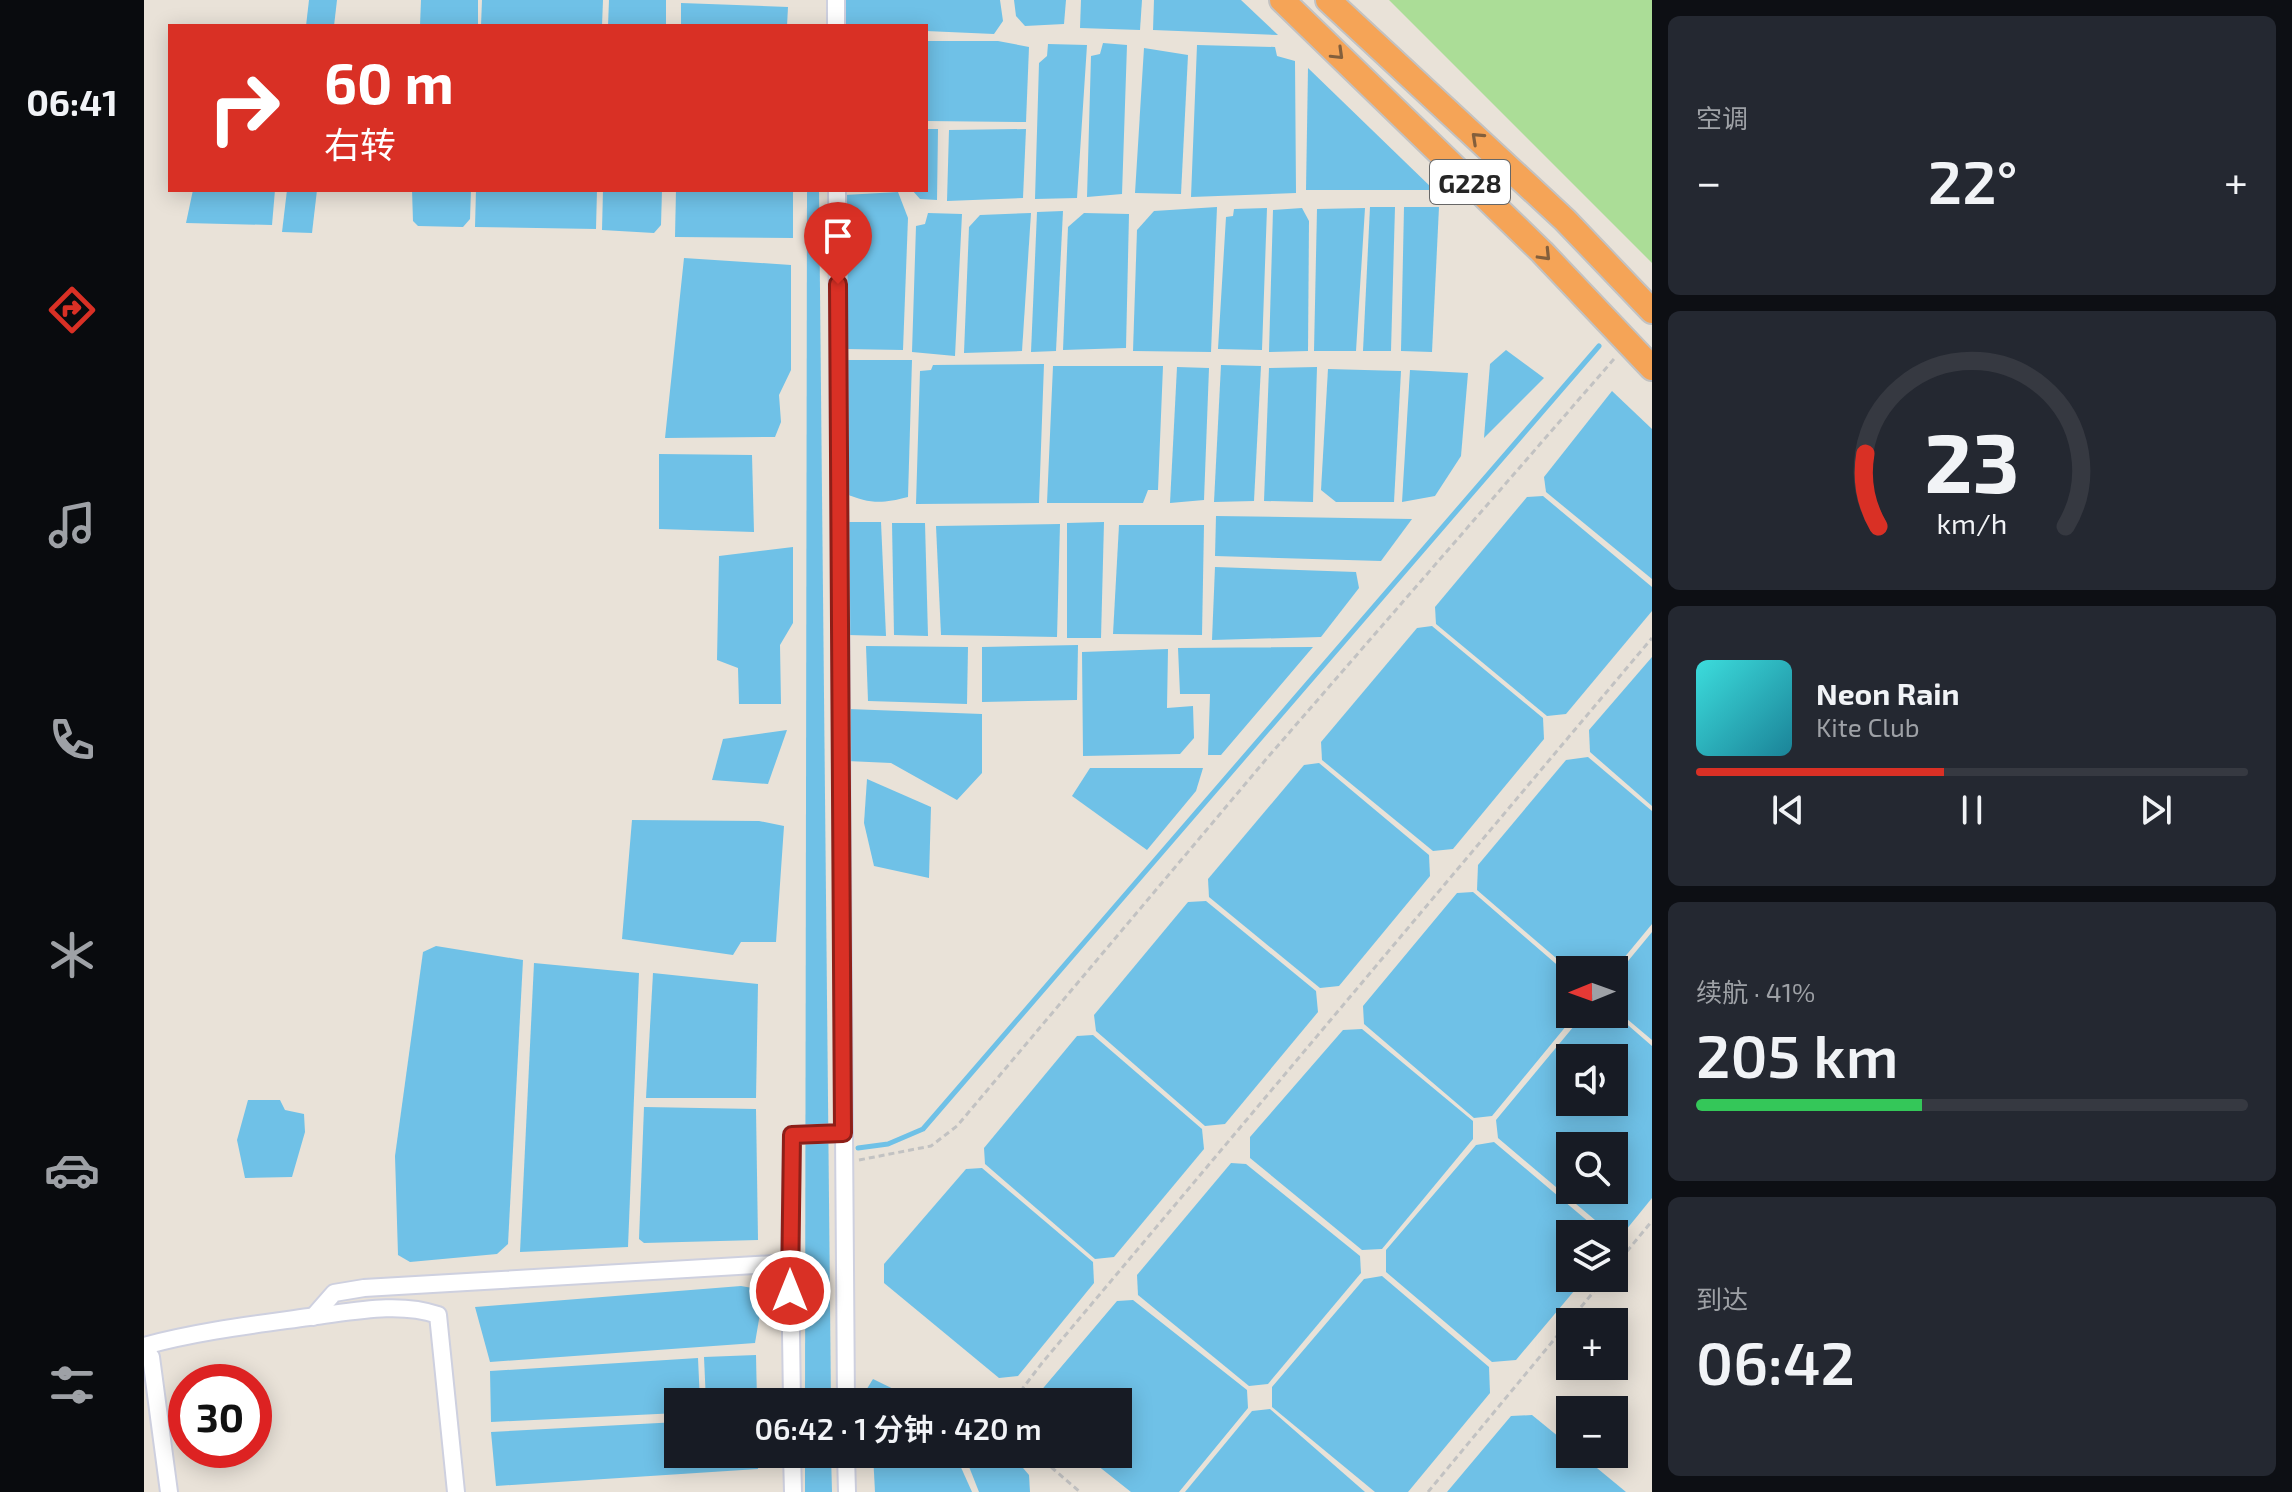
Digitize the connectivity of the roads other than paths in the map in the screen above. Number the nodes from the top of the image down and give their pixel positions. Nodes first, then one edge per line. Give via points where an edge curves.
1 (836, 0) edge
2 (1282, 0) edge
3 (1328, 0) edge
4 (836, 24) edge
5 (837, 192) edge
6 (1544, 201) junction
7 (1517, 227) junction
8 (1652, 311) edge
9 (1652, 368) edge
10 (843, 1133) junction
11 (790, 1263) junction
12 (313, 1317) junction
13 (144, 1348) edge
14 (792, 1388) edge
15 (846, 1388) edge
16 (792, 1468) edge
17 (846, 1468) edge
18 (169, 1492) edge
19 (456, 1492) edge
20 (793, 1492) edge
21 (847, 1492) edge

1 - 4 street
2 -> 7 highway, G228
6 -> 3 highway, G228
5 - 10 street
6 - 7 highway
6 - 8 highway, G228
7 -> 9 highway, G228
10 - 11 street via 792,1135
10 - 15 street
11 - 12 street via 364,1288 334,1293
11 - 14 street
12 - 13 street via 199,1332
12 - 19 street via 418,1308 438,1315
13 - 18 street via 151,1357
16 - 20 street
17 - 21 street

